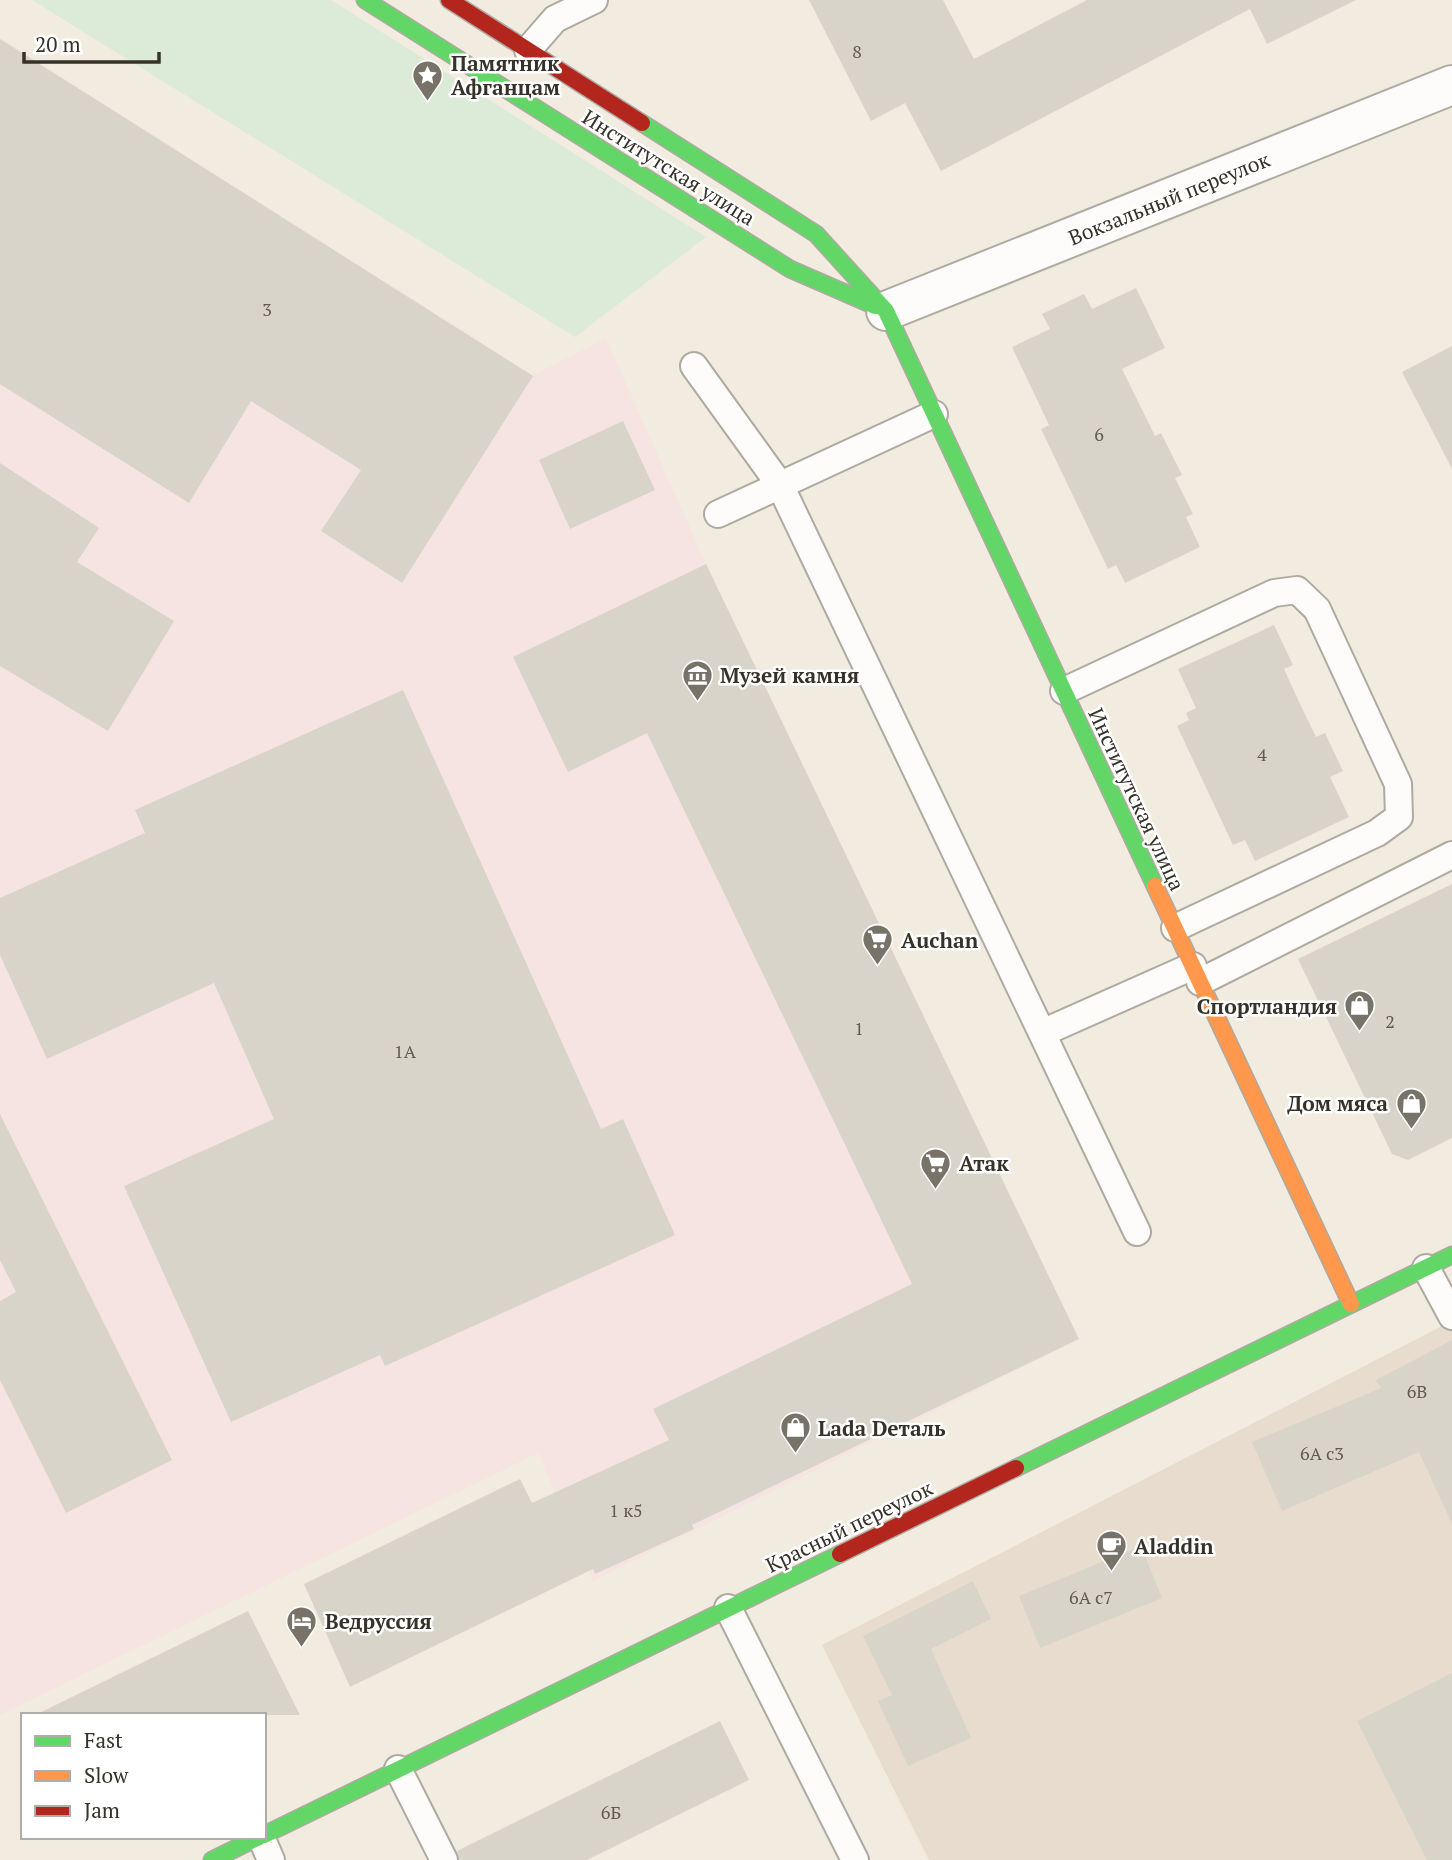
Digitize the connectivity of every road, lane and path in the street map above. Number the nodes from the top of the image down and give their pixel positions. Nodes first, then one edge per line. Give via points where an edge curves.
1 (365, 0) edge
2 (449, 0) edge
3 (594, 0) edge
4 (528, 50) junction
5 (1452, 85) edge
6 (886, 311) junction
7 (694, 366) dead end
8 (934, 414) junction
9 (780, 485) junction
10 (718, 514) dead end
11 (1063, 691) junction
12 (1452, 855) edge
13 (1175, 928) junction
14 (1197, 974) junction
15 (1042, 1033) junction
16 (1137, 1232) dead end
17 (1452, 1255) edge
18 (1426, 1268) junction
19 (1351, 1304) junction
20 (1452, 1316) edge
21 (728, 1608) junction
22 (398, 1769) junction
23 (266, 1834) edge
24 (255, 1839) edge
25 (262, 1839) edge
26 (212, 1860) edge
27 (271, 1860) edge
28 (444, 1860) edge
29 (855, 1860) edge

1 - 6 street, Институтская улица via 790,269
2 - 4 street, Институтская улица
3 - 4 lane via 555,19
4 - 6 street, Институтская улица via 817,234
5 - 6 street, Вокзальный переулок
6 - 8 street, Институтская улица
7 - 9 lane
8 - 9 lane
8 - 11 street, Институтская улица
9 - 10 lane
9 - 15 lane
11 - 13 street, Институтская улица
11 - 13 lane via 1273,593 1297,590 1323,621 1398,784 1399,817 1377,834
12 - 14 lane
13 - 14 street, Институтская улица
14 - 15 lane
14 - 19 street, Институтская улица
15 - 16 lane
17 - 18 street, Красный переулок
18 - 19 street, Красный переулок
18 - 20 lane
19 - 21 street, Красный переулок
21 - 22 street, Красный переулок
21 - 29 lane
22 - 23 street, Красный переулок
22 - 28 lane
24 - 26 street, Красный переулок
25 - 27 lane

